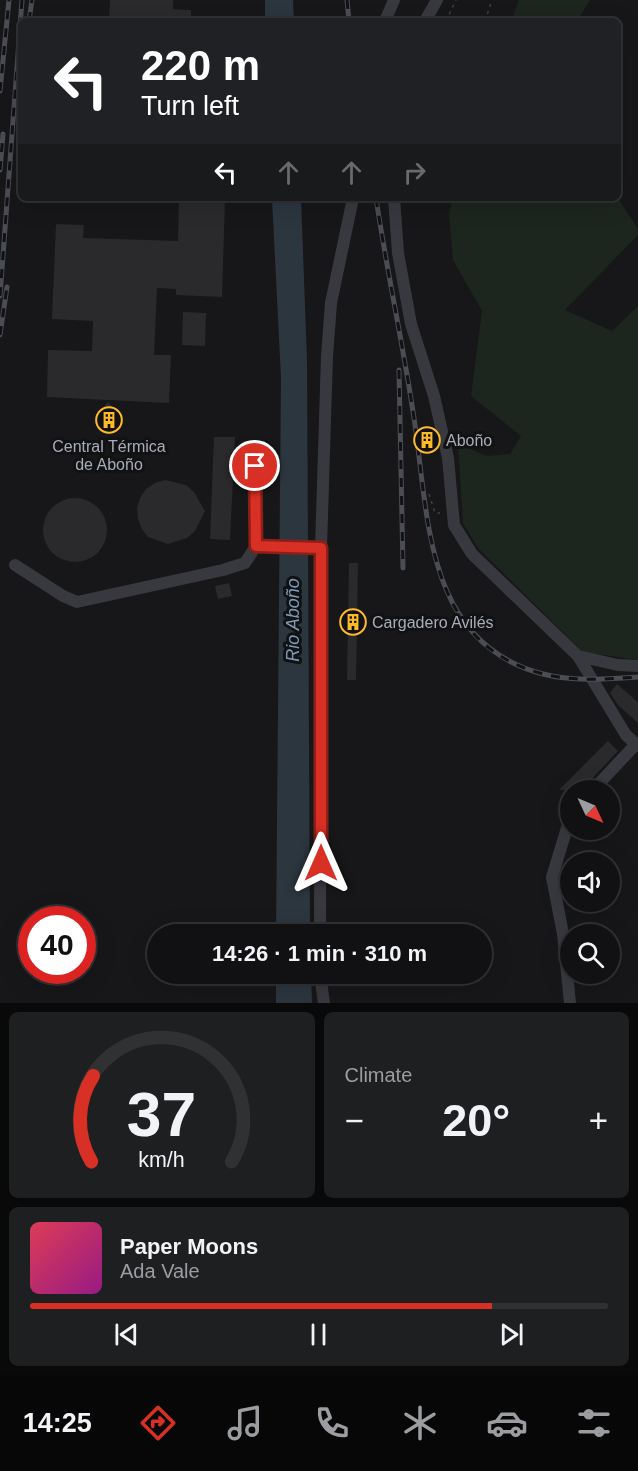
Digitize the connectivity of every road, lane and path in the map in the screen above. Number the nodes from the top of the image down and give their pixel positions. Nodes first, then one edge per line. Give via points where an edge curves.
1 (394, 0) edge
2 (436, 0) edge
3 (456, 0) edge
4 (492, 0) edge
5 (386, 18) edge
6 (427, 18) edge
7 (447, 18) edge
8 (486, 18) edge
9 (352, 201) edge
10 (394, 201) edge
11 (255, 466) dead end
12 (429, 494) dead end
13 (453, 512) junction
14 (256, 546) junction
15 (317, 548) junction
16 (15, 565) dead end
17 (578, 656) junction
18 (638, 666) edge
19 (637, 745) edge
20 (603, 780) edge
21 (563, 840) edge
22 (320, 924) edge
23 (321, 984) edge
24 (324, 1003) edge
25 (570, 1003) edge

1 - 5 street
2 - 6 street
3 - 7 path
4 - 8 path
9 - 15 street via 331,303
10 - 13 street via 398,253 411,324 434,396 448,458
11 - 14 street
12 - 13 path via 435,513
13 - 17 street via 454,525 472,554
14 - 15 street
14 - 16 street via 245,563 223,570 77,602
15 - 22 street
17 - 18 street
17 - 19 street via 626,735
19 - 20 street
21 - 25 street via 552,877
23 - 24 street

